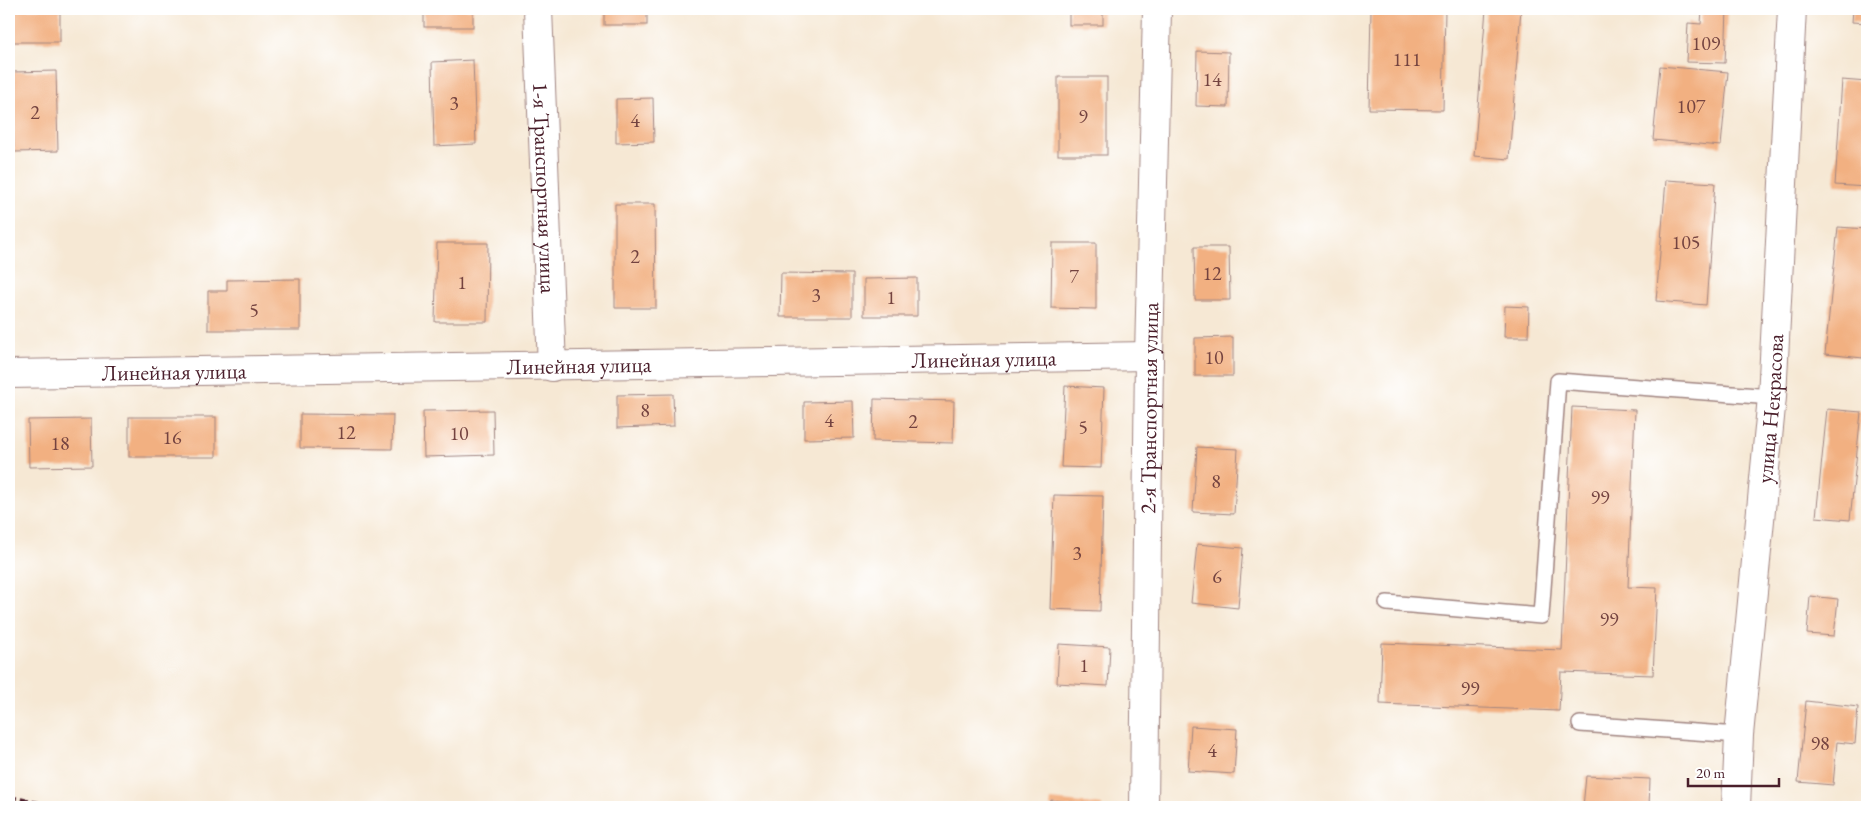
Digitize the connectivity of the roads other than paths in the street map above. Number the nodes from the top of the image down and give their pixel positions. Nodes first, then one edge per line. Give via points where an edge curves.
1 (538, 9) edge
2 (1157, 9) edge
3 (1792, 9) edge
4 (1149, 356) junction
5 (552, 366) junction
6 (9, 374) edge
7 (1772, 398) junction
8 (1387, 603) dead end
9 (1580, 724) dead end
10 (1739, 735) junction
11 (1144, 807) edge
12 (1736, 807) edge

1 - 5 street, 1-я Транспортная улица
2 - 4 street, 2-я Транспортная улица
3 - 7 street, улица Некрасова
4 - 5 street, Линейная улица
4 - 11 street, 2-я Транспортная улица
5 - 6 street, Линейная улица
7 - 8 lane via 1558,380 1540,616
7 - 10 street, улица Некрасова
9 - 10 lane
10 - 12 street, улица Некрасова

